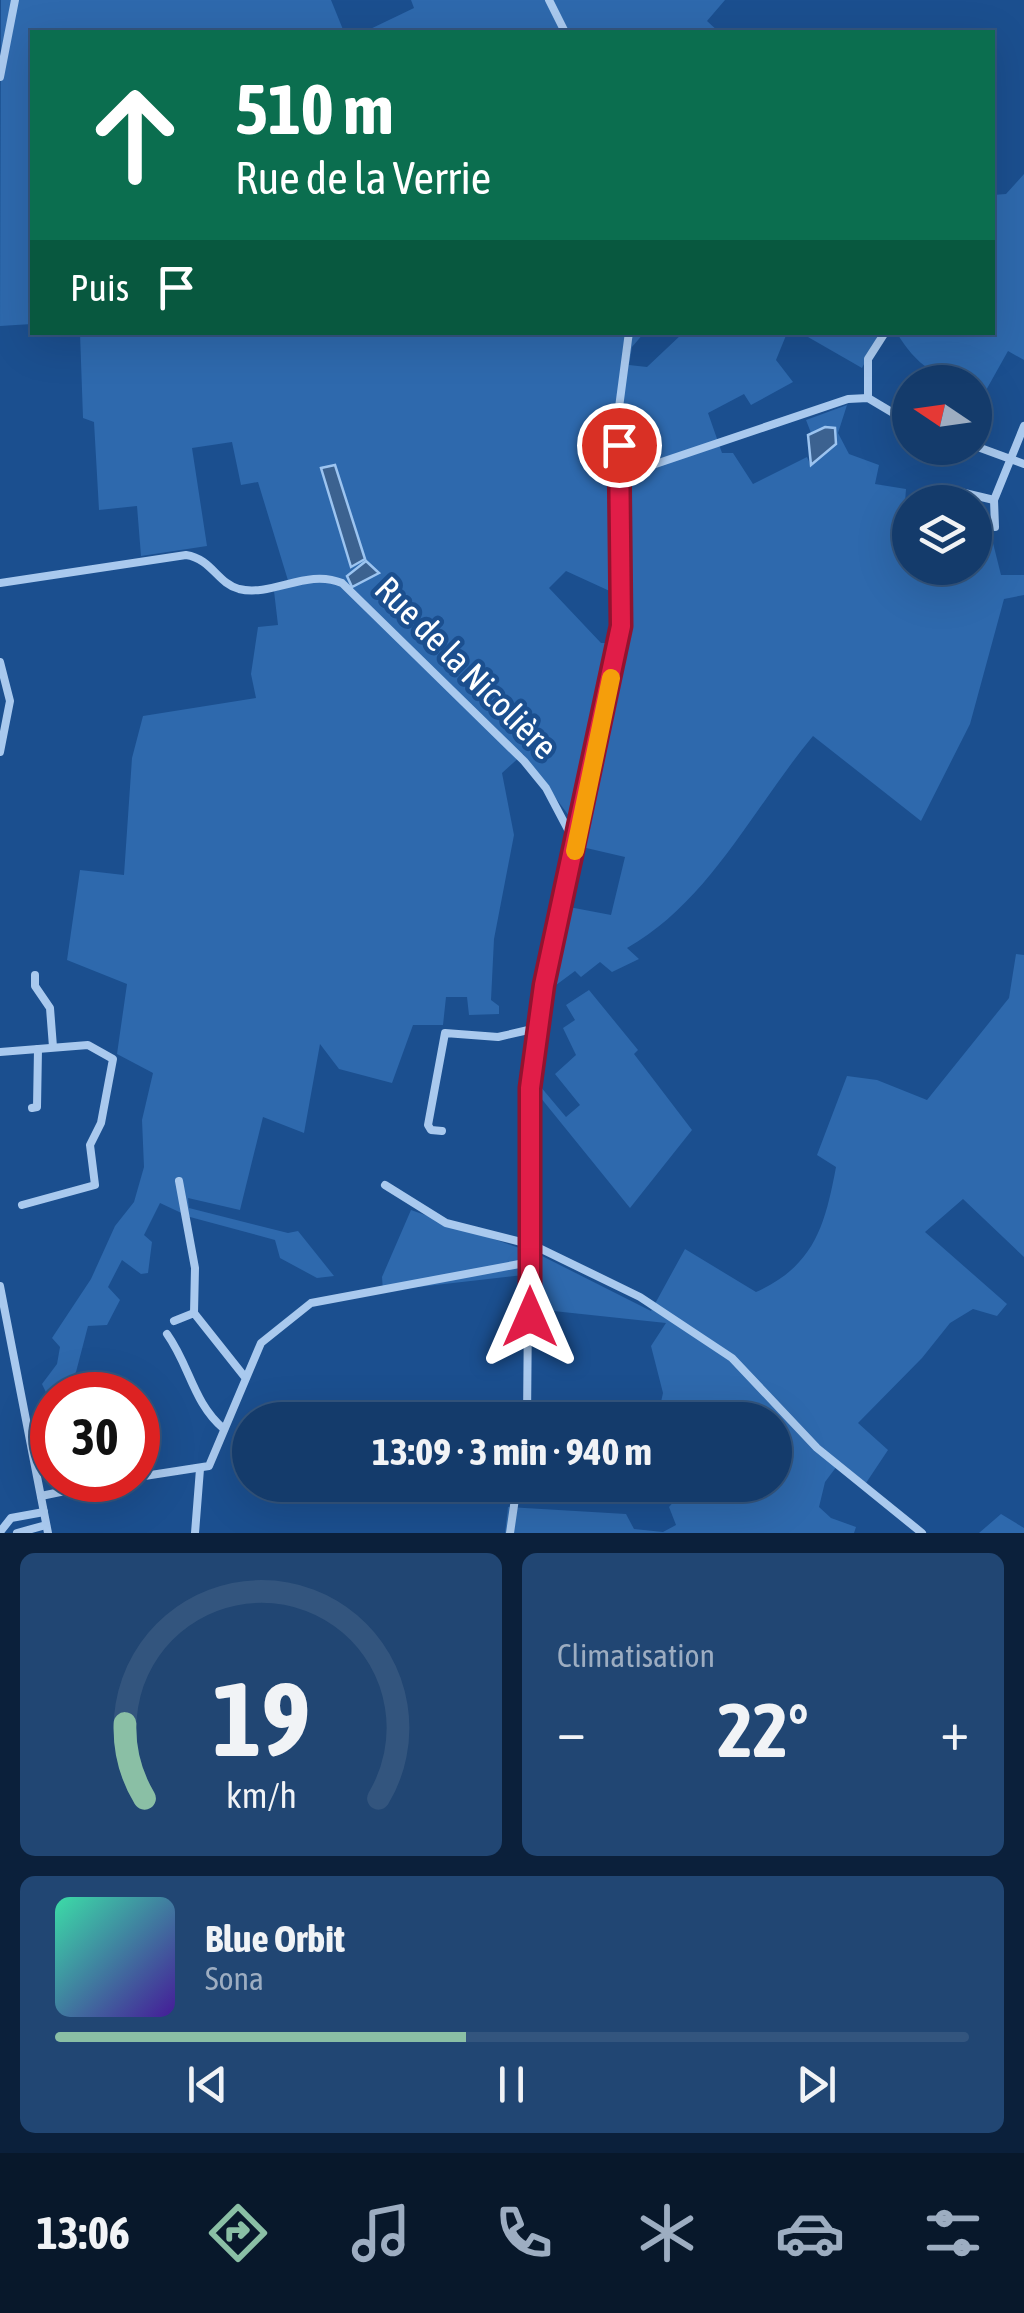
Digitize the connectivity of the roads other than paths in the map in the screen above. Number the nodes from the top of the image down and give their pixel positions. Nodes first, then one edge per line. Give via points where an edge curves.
1 (15, 0) edge
2 (549, 0) edge
3 (0, 18) edge
4 (12, 21) junction
5 (564, 30) edge
6 (0, 78) edge
7 (628, 335) edge
8 (883, 335) edge
9 (868, 398) junction
10 (892, 412) edge
11 (1024, 426) edge
12 (992, 453) edge
13 (1010, 460) junction
14 (1024, 464) edge
15 (620, 476) junction
16 (994, 500) joint
17 (995, 527) dead end
18 (0, 584) edge
19 (0, 662) edge
20 (0, 752) edge
21 (576, 846) junction
22 (35, 975) dead end
23 (537, 1028) junction
24 (53, 1047) junction
25 (38, 1048) junction
26 (0, 1052) edge
27 (32, 1108) dead end
28 (442, 1131) dead end
29 (179, 1180) dead end
30 (385, 1185) dead end
31 (22, 1205) dead end
32 (530, 1245) junction
33 (530, 1262) junction
34 (0, 1286) edge
35 (194, 1314) junction
36 (174, 1320) dead end
37 (167, 1334) dead end
38 (244, 1376) junction
39 (527, 1402) edge
40 (224, 1429) junction
41 (30, 1440) edge
42 (200, 1469) junction
43 (160, 1474) edge
44 (42, 1502) edge
45 (515, 1502) edge
46 (44, 1512) junction
47 (47, 1529) edge
48 (0, 1532) edge
49 (17, 1533) edge
50 (196, 1533) edge
51 (510, 1533) edge
52 (922, 1533) edge

1 - 4 street
2 - 5 street
3 - 4 street
4 - 6 street
7 - 15 street via 618,397
8 - 9 street via 868,359
9 - 10 street
9 - 15 street via 848,399
11 - 13 street
12 - 13 street
13 - 14 street
13 - 16 street
15 - 21 street via 621,626
16 - 17 street
18 - 21 street, Rue de la Nicolière via 186,556 211,564 242,590 318,576 342,583 524,761
19 - 20 street via 10,702
21 - 23 street
22 - 24 street via 50,1008
23 - 28 street via 498,1037 446,1033 428,1125
23 - 32 street via 530,1088
24 - 25 street
24 - 31 street via 88,1046 113,1059 90,1145 96,1185
25 - 26 street
25 - 27 street
29 - 35 street via 192,1244
30 - 32 street via 446,1223
32 - 33 street
32 - 52 street via 640,1297 732,1358 804,1435
33 - 38 street via 336,1296 293,1316 262,1343
33 - 39 street
34 - 41 street
35 - 36 street
35 - 38 street
37 - 40 street via 198,1401
38 - 40 street
40 - 42 street via 214,1459
42 - 43 street
42 - 50 street
44 - 46 street
45 - 51 street
46 - 47 street
46 - 48 street via 11,1518
47 - 49 street

